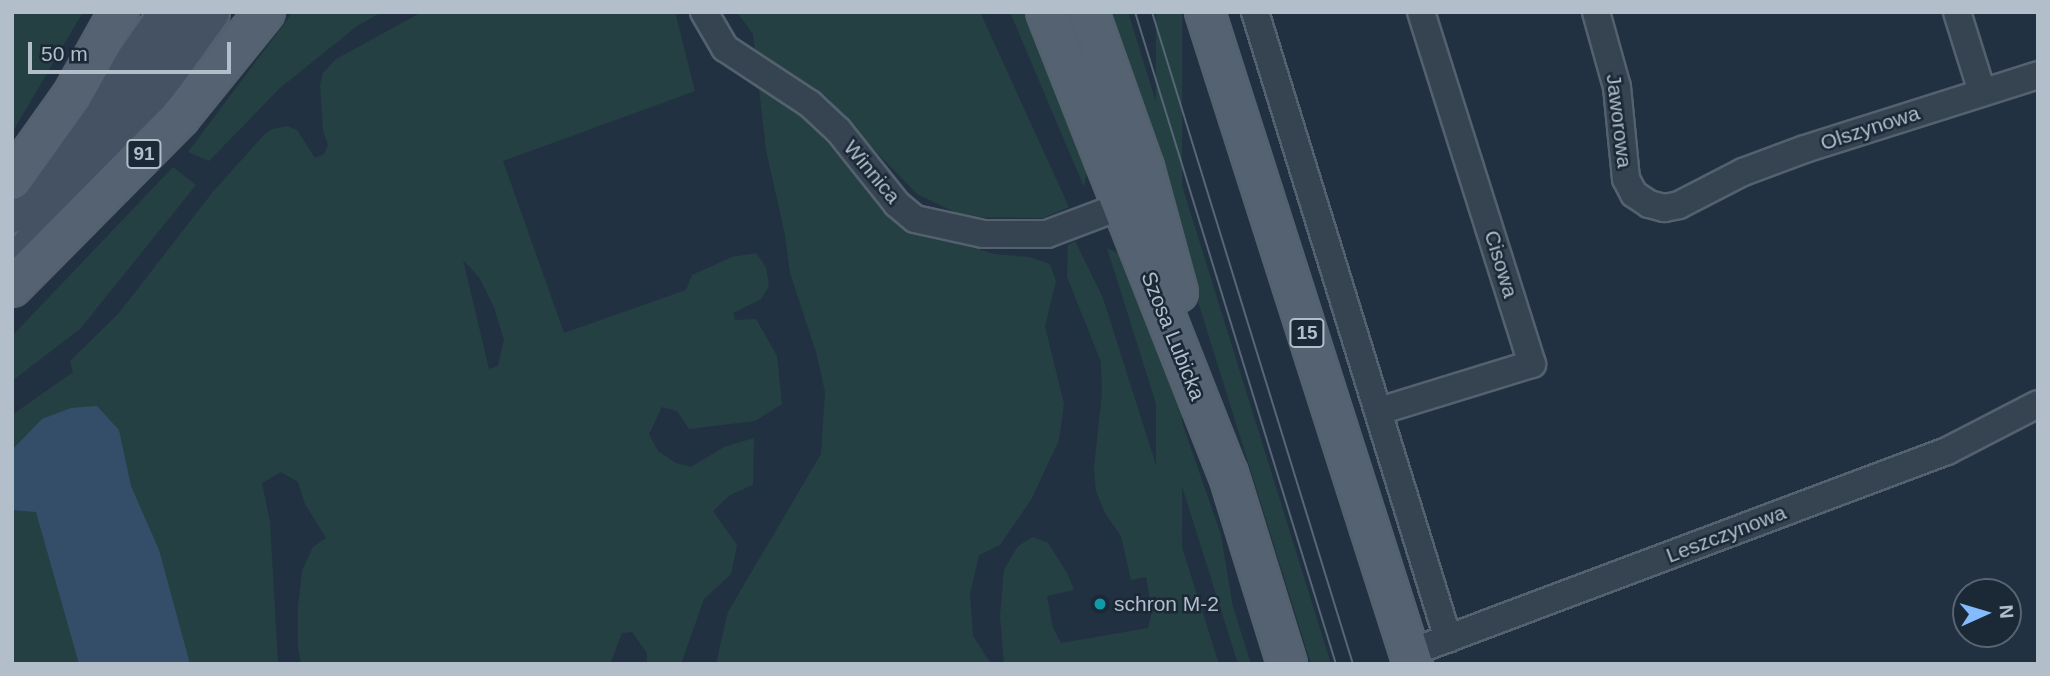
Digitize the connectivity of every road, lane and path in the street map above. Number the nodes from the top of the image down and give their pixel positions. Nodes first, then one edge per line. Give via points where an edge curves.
1 (119, 12) edge
2 (168, 12) edge
3 (211, 12) edge
4 (265, 12) edge
5 (704, 12) edge
6 (1046, 12) edge
7 (1089, 12) edge
8 (1205, 12) edge
9 (1255, 12) edge
10 (1421, 12) edge
11 (1596, 12) edge
12 (1957, 12) edge
13 (2038, 75) edge
14 (1982, 92) junction
15 (12, 180) edge
16 (1705, 191) joint
17 (1121, 206) junction
18 (12, 213) edge
19 (12, 268) edge
20 (12, 287) edge
21 (2038, 404) edge
22 (1379, 411) junction
23 (1228, 473) junction
24 (1448, 639) junction
25 (1411, 659) edge
26 (1287, 664) edge

1 - 15 main road via 72,96
2 - 18 street via 116,85
3 - 19 street
4 - 20 main road, 91 via 180,117
5 - 17 street, Winnica via 725,48 810,104 915,219 984,234 1047,234
6 - 17 main road, Szosa Lubicka
7 - 23 main road via 1144,167
8 - 25 main road, 15
9 - 22 street
10 - 22 street, Cisowa via 1532,364
11 - 16 street, Jaworowa via 1617,87 1626,179 1634,194 1664,208
12 - 14 street
13 - 14 street, Olszynowa
14 - 16 street, Olszynowa via 1805,149
17 - 23 main road, Szosa Lubicka
21 - 24 street, Leszczynowa via 1947,451
22 - 24 street
23 - 26 main road, Szosa Lubicka
24 - 25 street, Leszczynowa

